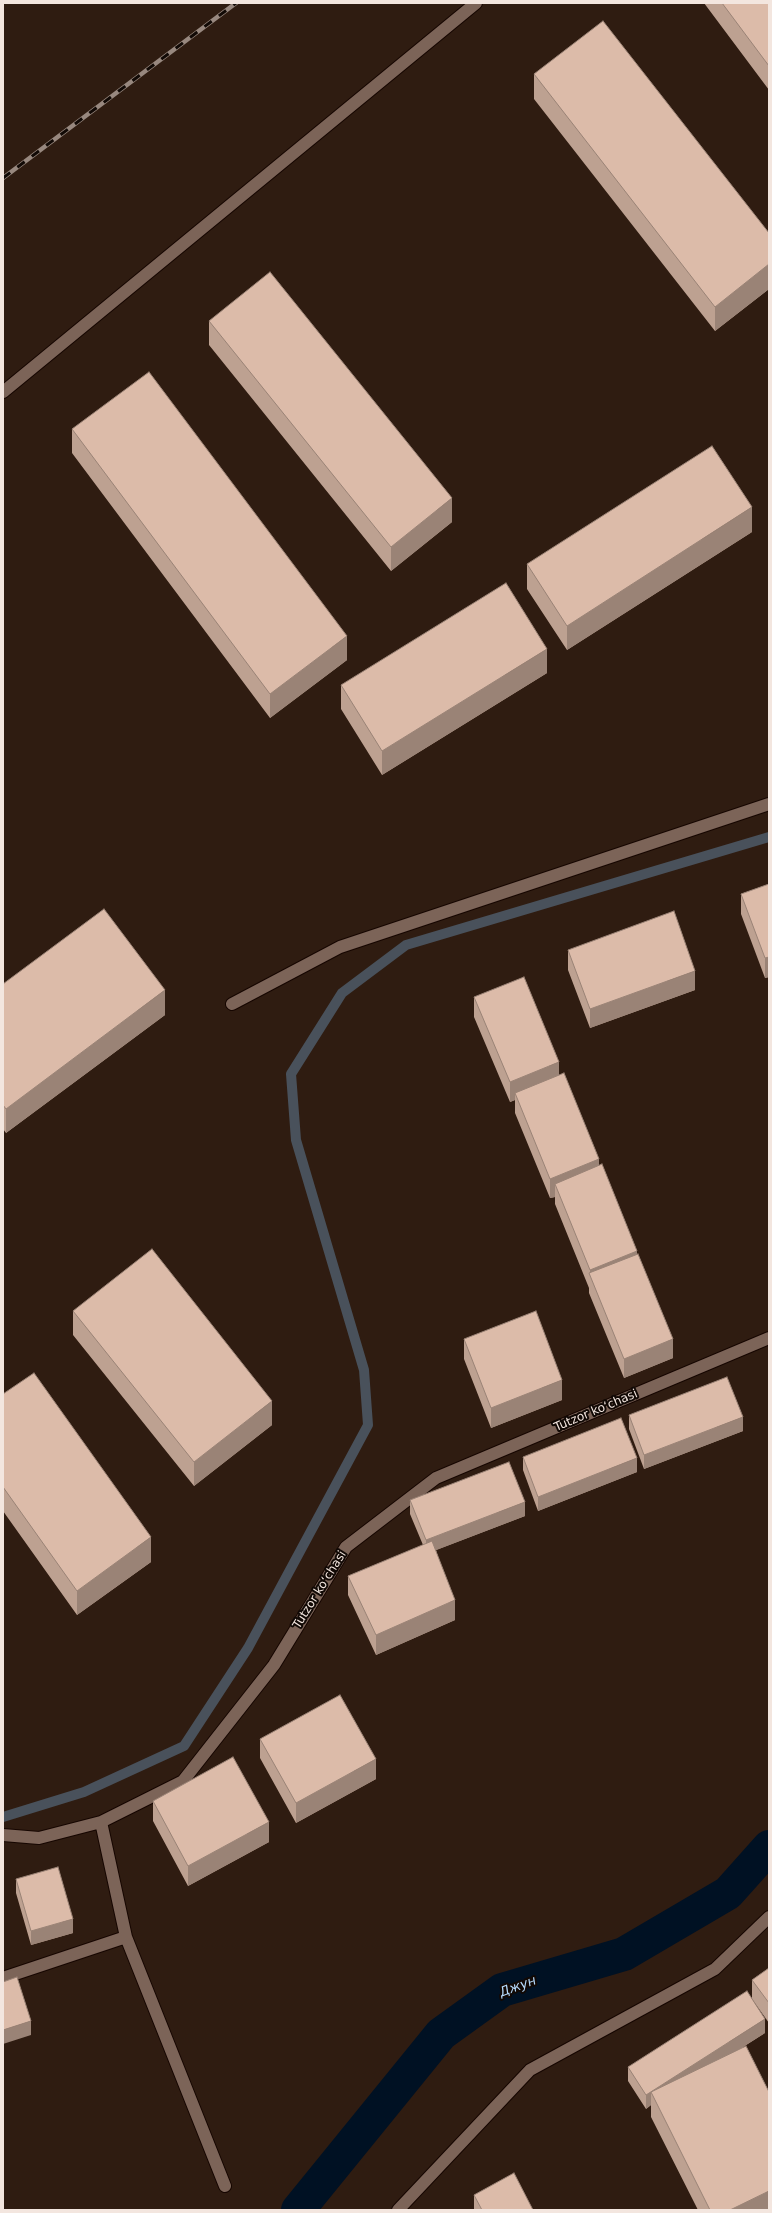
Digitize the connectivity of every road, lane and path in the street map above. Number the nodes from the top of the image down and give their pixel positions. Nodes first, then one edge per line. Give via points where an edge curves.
1 (476, 3) edge
2 (3, 392) edge
3 (769, 804) edge
4 (232, 1004) dead end
5 (769, 1338) edge
6 (102, 1822) junction
7 (3, 1835) edge
8 (769, 1917) edge
9 (126, 1937) junction
10 (3, 1978) edge
11 (225, 2186) dead end
12 (398, 2210) edge

1 - 2 street
3 - 4 street via 340,947
5 - 6 street, Tutzor ko‘chasi via 436,1478 346,1547 274,1665 183,1782
6 - 7 street, Tutzor ko‘chasi via 39,1838
6 - 9 street
8 - 12 street via 715,1969 530,2070
9 - 10 street
9 - 11 street

